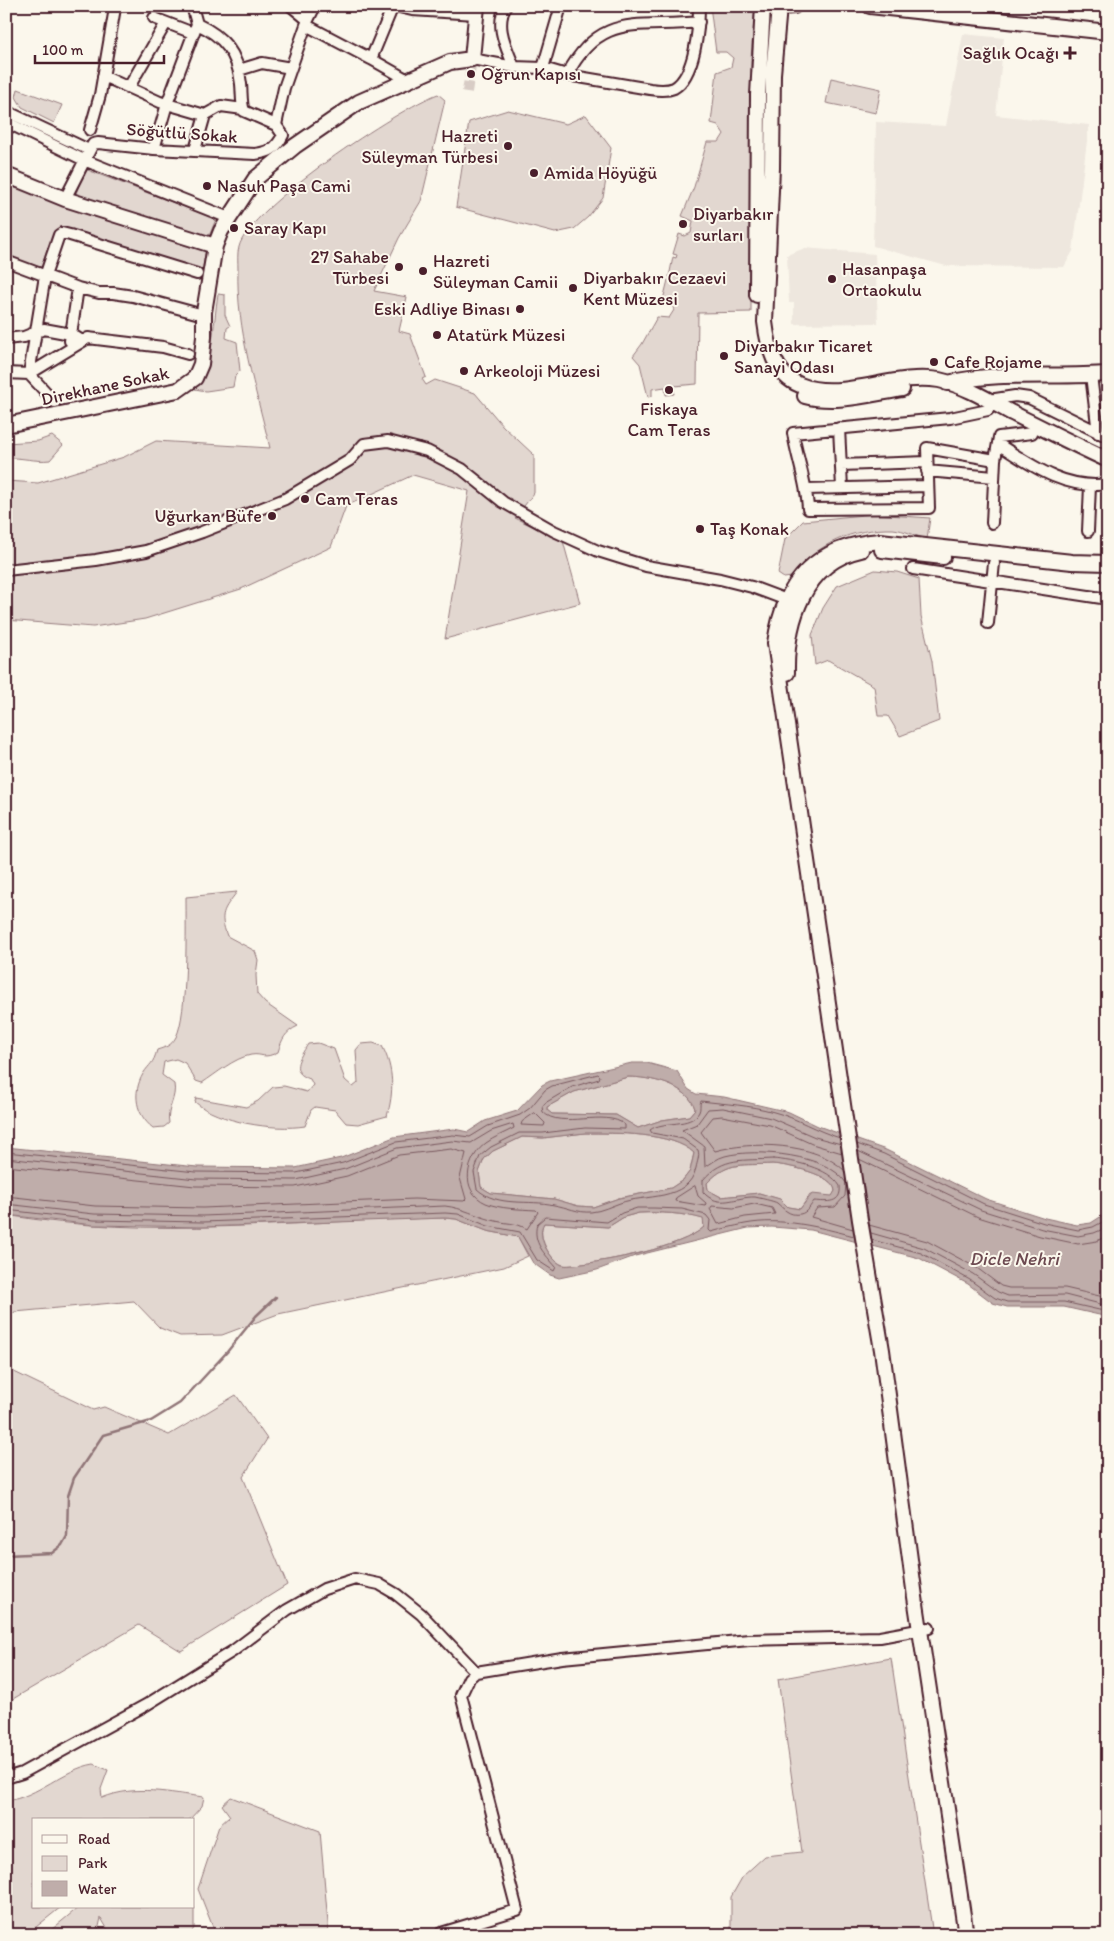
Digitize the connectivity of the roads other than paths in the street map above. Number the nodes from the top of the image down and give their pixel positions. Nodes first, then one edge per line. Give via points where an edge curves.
1 (192, 6) edge
2 (291, 6) edge
3 (315, 6) edge
4 (394, 6) edge
5 (506, 6) edge
6 (561, 6) edge
7 (699, 6) edge
8 (763, 6) edge
9 (794, 6) edge
10 (870, 6) edge
11 (779, 7) edge
12 (115, 8) dead end
13 (476, 10) edge
14 (154, 18) dead end
15 (699, 22) junction
16 (307, 23) junction
17 (165, 24) junction
18 (195, 29) junction
19 (1108, 32) edge
20 (371, 59) junction
21 (472, 60) junction
22 (514, 67) junction
23 (291, 68) junction
24 (543, 68) junction
25 (239, 70) junction
26 (567, 75) junction
27 (103, 76) junction
28 (408, 80) junction
29 (129, 87) junction
30 (167, 104) junction
31 (243, 109) junction
32 (6, 111) edge
33 (205, 114) junction
34 (6, 122) edge
35 (276, 125) junction
36 (90, 130) dead end
37 (91, 147) junction
38 (154, 149) junction
39 (195, 150) junction
40 (84, 160) junction
41 (6, 175) edge
42 (64, 199) junction
43 (229, 218) junction
44 (215, 246) junction
45 (6, 261) edge
46 (197, 274) dead end
47 (45, 276) junction
48 (78, 288) junction
49 (196, 312) dead end
50 (34, 333) junction
51 (70, 334) junction
52 (6, 339) edge
53 (82, 340) junction
54 (69, 349) junction
55 (188, 354) dead end
56 (6, 373) edge
57 (28, 374) junction
58 (1108, 374) edge
59 (1091, 375) junction
60 (947, 383) junction
61 (55, 402) dead end
62 (989, 405) junction
63 (6, 424) edge
64 (839, 428) junction
65 (1032, 433) junction
66 (1098, 433) junction
67 (1108, 437) edge
68 (998, 444) junction
69 (995, 460) junction
70 (1108, 460) edge
71 (841, 465) junction
72 (927, 466) junction
73 (1108, 470) edge
74 (994, 476) junction
75 (1108, 484) edge
76 (928, 486) junction
77 (1090, 486) junction
78 (842, 488) junction
79 (807, 489) junction
80 (992, 522) dead end
81 (1088, 531) dead end
82 (994, 563) junction
83 (1108, 564) edge
84 (913, 569) dead end
85 (6, 570) edge
86 (1108, 571) edge
87 (992, 581) junction
88 (1108, 599) edge
89 (792, 602) junction
90 (988, 624) dead end
91 (924, 1629) junction
92 (476, 1672) junction
93 (6, 1778) edge
94 (441, 1933) dead end
95 (966, 1935) edge
96 (974, 1935) edge

1 - 18 street
2 - 16 street
3 - 16 street
4 - 13 street via 412,10
4 - 20 street
5 - 22 street via 502,13 501,31
6 - 24 street
7 - 15 street
8 - 11 main road via 772,10
8 - 62 main road via 758,95 757,316 763,362 776,379 806,396 844,398 927,388
9 - 11 main road
10 - 19 main road
11 - 60 main road via 773,74 765,322 773,359 783,373 798,384 815,389 918,378
12 - 27 street
13 - 21 main road
14 - 17 street
15 - 26 street via 620,26 600,35 578,56
15 - 26 street via 693,56 684,77 674,88 662,90
16 - 20 street
16 - 23 street
17 - 18 street
17 - 29 street
18 - 25 street via 209,30 226,42
18 - 30 street
20 - 28 street
21 - 22 street
21 - 28 main road, Direkhane Sokak via 450,62
22 - 24 street
23 - 25 street via 262,63
23 - 35 street
24 - 26 street
25 - 31 street
27 - 29 street
27 - 36 street
28 - 43 main road, Direkhane Sokak via 359,102 295,146 255,179
29 - 30 street
30 - 33 street
30 - 38 street
31 - 33 street via 221,106
31 - 35 street
32 - 37 street
33 - 39 street
34 - 40 street
35 - 39 street, Söğütlü Sokak via 283,135 270,152
37 - 38 street, Söğütlü Sokak
37 - 40 street
38 - 39 street, Söğütlü Sokak
40 - 42 street
40 - 43 street
41 - 42 main road
42 - 44 main road
43 - 44 main road, Direkhane Sokak
44 - 63 main road, Direkhane Sokak via 204,312 201,364 195,378 178,390
45 - 47 street
46 - 47 street via 62,233
47 - 48 street
47 - 50 street
48 - 49 street via 99,293 114,292
48 - 51 street
50 - 51 street via 44,329
50 - 52 street
50 - 57 street
51 - 53 street
51 - 54 street
53 - 54 street
53 - 55 street via 163,346
54 - 57 street
56 - 57 street
57 - 61 street
58 - 59 main road
59 - 60 main road via 1022,375 970,378
59 - 66 street
60 - 62 main road
62 - 64 street via 950,418
62 - 65 main road
62 - 66 street via 1015,396 1029,398
62 - 70 main road
64 - 71 street
64 - 79 street via 793,433 797,460
65 - 68 street via 999,437
65 - 73 main road
66 - 67 street
68 - 69 street
68 - 77 street via 1046,474
69 - 72 street via 927,448
69 - 74 street
71 - 72 street
71 - 78 street
72 - 74 street
72 - 76 street
74 - 80 street
75 - 77 street
76 - 78 street
76 - 79 street via 929,508 808,509
77 - 81 street
78 - 79 street
82 - 86 main road via 1080,572
82 - 87 street
82 - 89 main road via 859,550 822,570
83 - 89 main road via 880,540 860,542 839,548 818,561
84 - 87 street
85 - 89 street via 96,560 146,550 202,532 286,499 350,460 364,444 388,441 427,451 462,469 503,502 554,532 598,551 646,566 720,579
87 - 88 street
87 - 90 street
89 - 91 main road via 778,622 775,643 799,777
91 - 92 street via 880,1637 749,1640 562,1658
91 - 95 main road
91 - 96 main road
92 - 93 street via 421,1614 396,1594 379,1584 355,1579 324,1589 287,1610 233,1651 146,1706 22,1773
92 - 94 street via 469,1678 461,1695 517,1910

